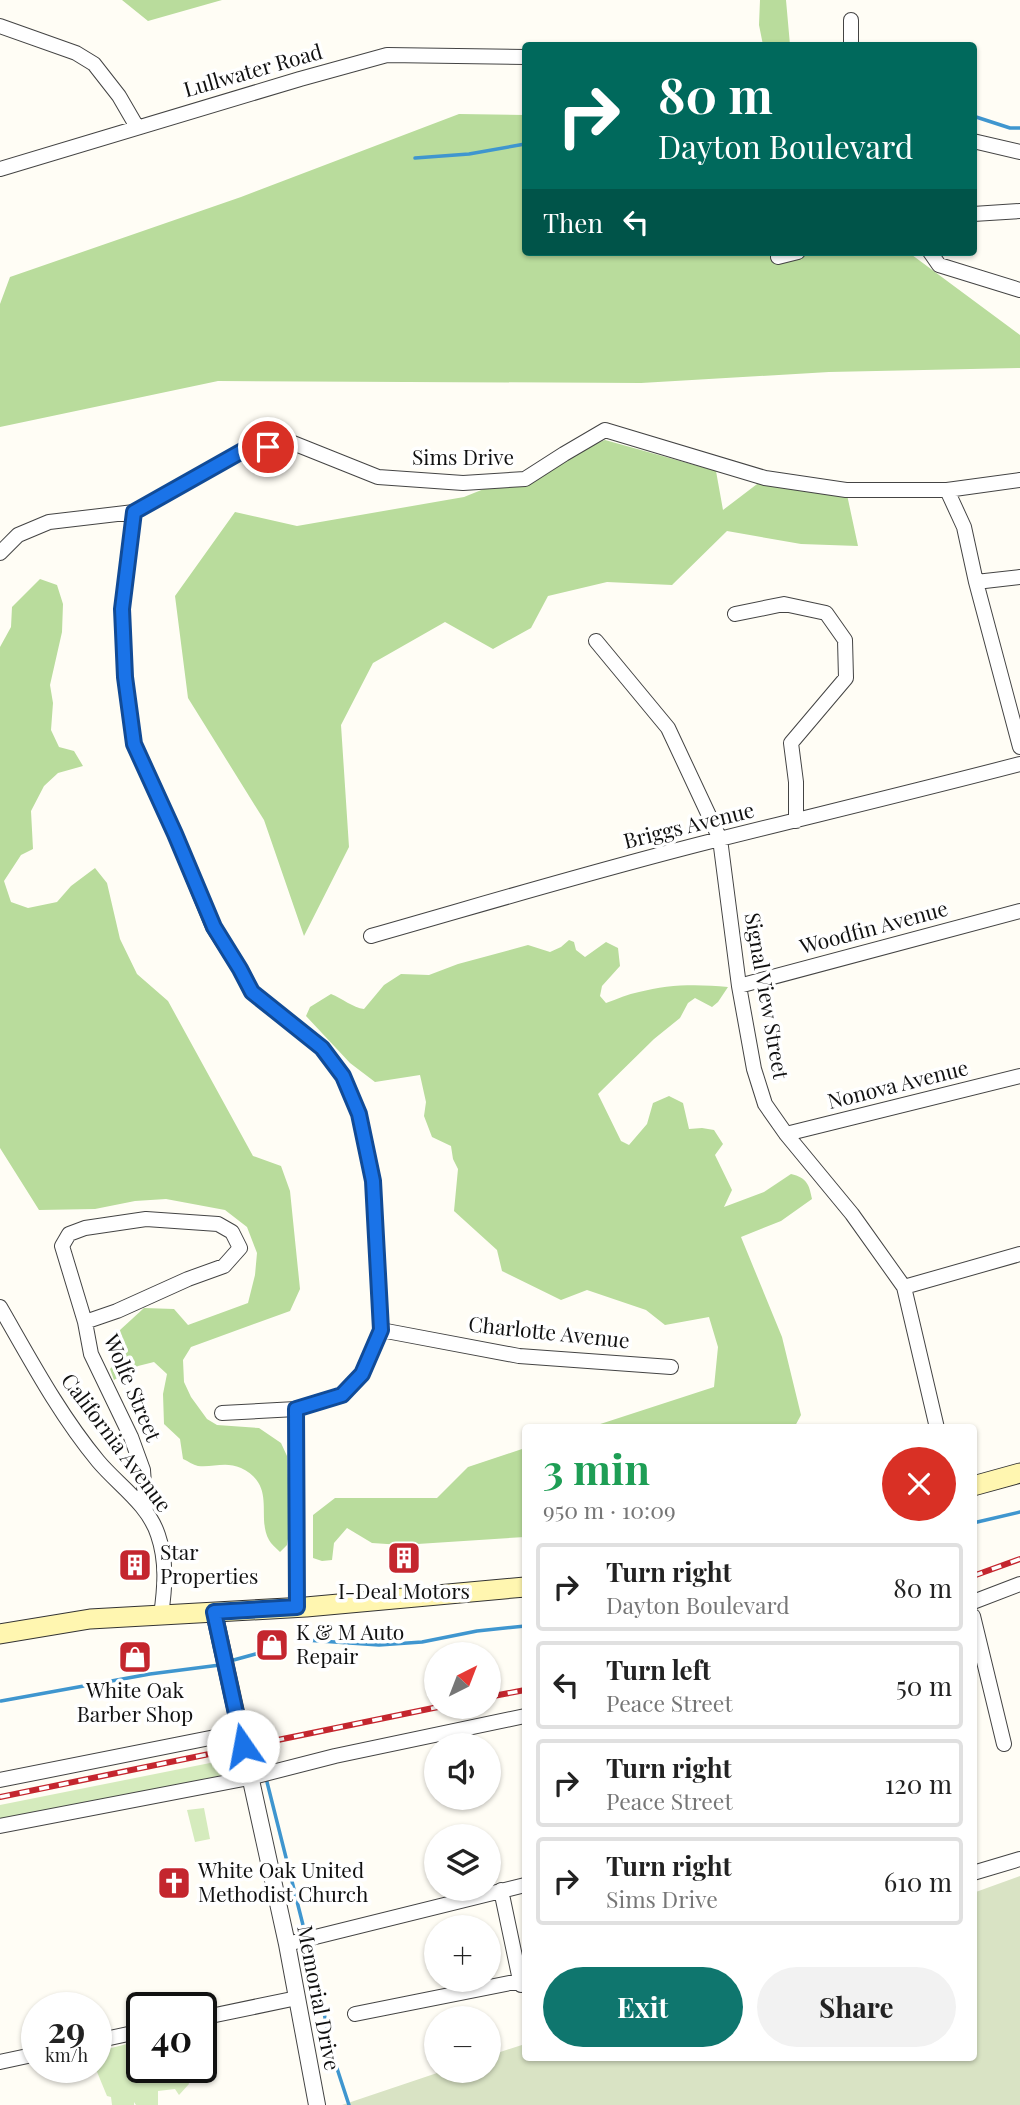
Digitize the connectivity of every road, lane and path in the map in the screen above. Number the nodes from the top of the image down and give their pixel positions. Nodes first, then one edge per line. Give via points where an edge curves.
1 (851, 20) dead end
2 (0, 26) edge
3 (851, 42) edge
4 (522, 57) edge
5 (137, 127) junction
6 (977, 142) edge
7 (1020, 152) edge
8 (0, 169) edge
9 (1020, 211) edge
10 (977, 214) edge
11 (782, 256) edge
12 (933, 256) edge
13 (778, 257) dead end
14 (1020, 290) edge
15 (1020, 480) edge
16 (947, 490) junction
17 (134, 512) junction
18 (0, 552) edge
19 (1020, 577) edge
20 (976, 582) junction
21 (735, 614) dead end
22 (596, 641) dead end
23 (1020, 747) edge
24 (1020, 764) edge
25 (796, 821) junction
26 (720, 839) junction
27 (1020, 911) edge
28 (371, 936) dead end
29 (739, 986) junction
30 (1020, 1076) edge
31 (786, 1134) junction
32 (1020, 1254) edge
33 (904, 1287) junction
34 (0, 1307) edge
35 (85, 1322) junction
36 (381, 1330) junction
37 (671, 1367) dead end
38 (296, 1409) junction
39 (222, 1413) dead end
40 (936, 1424) edge
41 (1020, 1473) edge
42 (977, 1485) edge
43 (146, 1513) junction
44 (1020, 1584) edge
45 (522, 1587) edge
46 (977, 1600) edge
47 (297, 1607) junction
48 (214, 1612) junction
49 (161, 1615) junction
50 (977, 1633) edge
51 (0, 1634) edge
52 (522, 1717) edge
53 (240, 1732) junction
54 (1004, 1744) dead end
55 (249, 1778) junction
56 (0, 1780) edge
57 (0, 1826) edge
58 (1020, 1859) edge
59 (977, 1872) edge
60 (522, 1886) edge
61 (501, 1890) joint
62 (457, 1901) edge
63 (287, 1944) junction
64 (522, 1982) edge
65 (297, 1998) junction
66 (355, 2014) dead end
67 (217, 2015) edge
68 (21, 2057) edge
69 (0, 2062) edge
70 (317, 2105) edge

1 - 3 street
2 - 5 street via 94,64
4 - 5 street, Lullwater Road via 387,55
5 - 8 street, Lullwater Road
6 - 7 street
9 - 10 street
11 - 13 street
12 - 14 street via 939,265
15 - 16 street, Sims Drive
16 - 17 street, Sims Drive via 846,490 765,478 605,430 525,480 463,483 378,477 293,443 244,450
16 - 20 street via 964,527
17 - 18 street, Sims Drive via 49,522 18,535
17 - 36 street via 122,609 134,744 214,927 252,992 322,1048 343,1076 359,1114 373,1181
19 - 20 street
20 - 23 street
21 - 25 street via 785,604 826,613 845,640 846,678 791,743
22 - 26 street, Signal View Street via 668,728
24 - 25 street, Briggs Avenue
25 - 26 street, Briggs Avenue
26 - 28 street, Briggs Avenue
26 - 29 street, Signal View Street
27 - 29 street, Woodfin Avenue
29 - 31 street, Signal View Street via 765,1104
30 - 31 street, Nonova Avenue
31 - 33 street, Signal View Street
32 - 33 street
33 - 40 street, Signal View Street
34 - 43 street, California Avenue via 65,1415 98,1461
35 - 35 street, Wolfe Street via 224,1266 240,1248 232,1232 218,1224 146,1219 69,1234 62,1246
35 - 43 street, Wolfe Street via 91,1354 143,1470
36 - 37 street, Charlotte Avenue via 519,1356
36 - 38 street via 362,1374 342,1395
38 - 39 street
38 - 47 street
41 - 42 main road
43 - 49 street, California Avenue via 158,1535 164,1562
44 - 46 street
45 - 47 main road
47 - 48 main road
48 - 49 main road
48 - 53 street, Memorial Drive
49 - 51 main road via 90,1619
50 - 54 street
52 - 55 street
53 - 55 street, Memorial Drive
53 - 56 street
55 - 57 street
55 - 63 street, Memorial Drive
58 - 59 street
60 - 61 street
61 - 64 street
62 - 63 street
63 - 65 street, Memorial Drive
64 - 66 street
65 - 67 street
65 - 70 street, Memorial Drive
68 - 69 street

